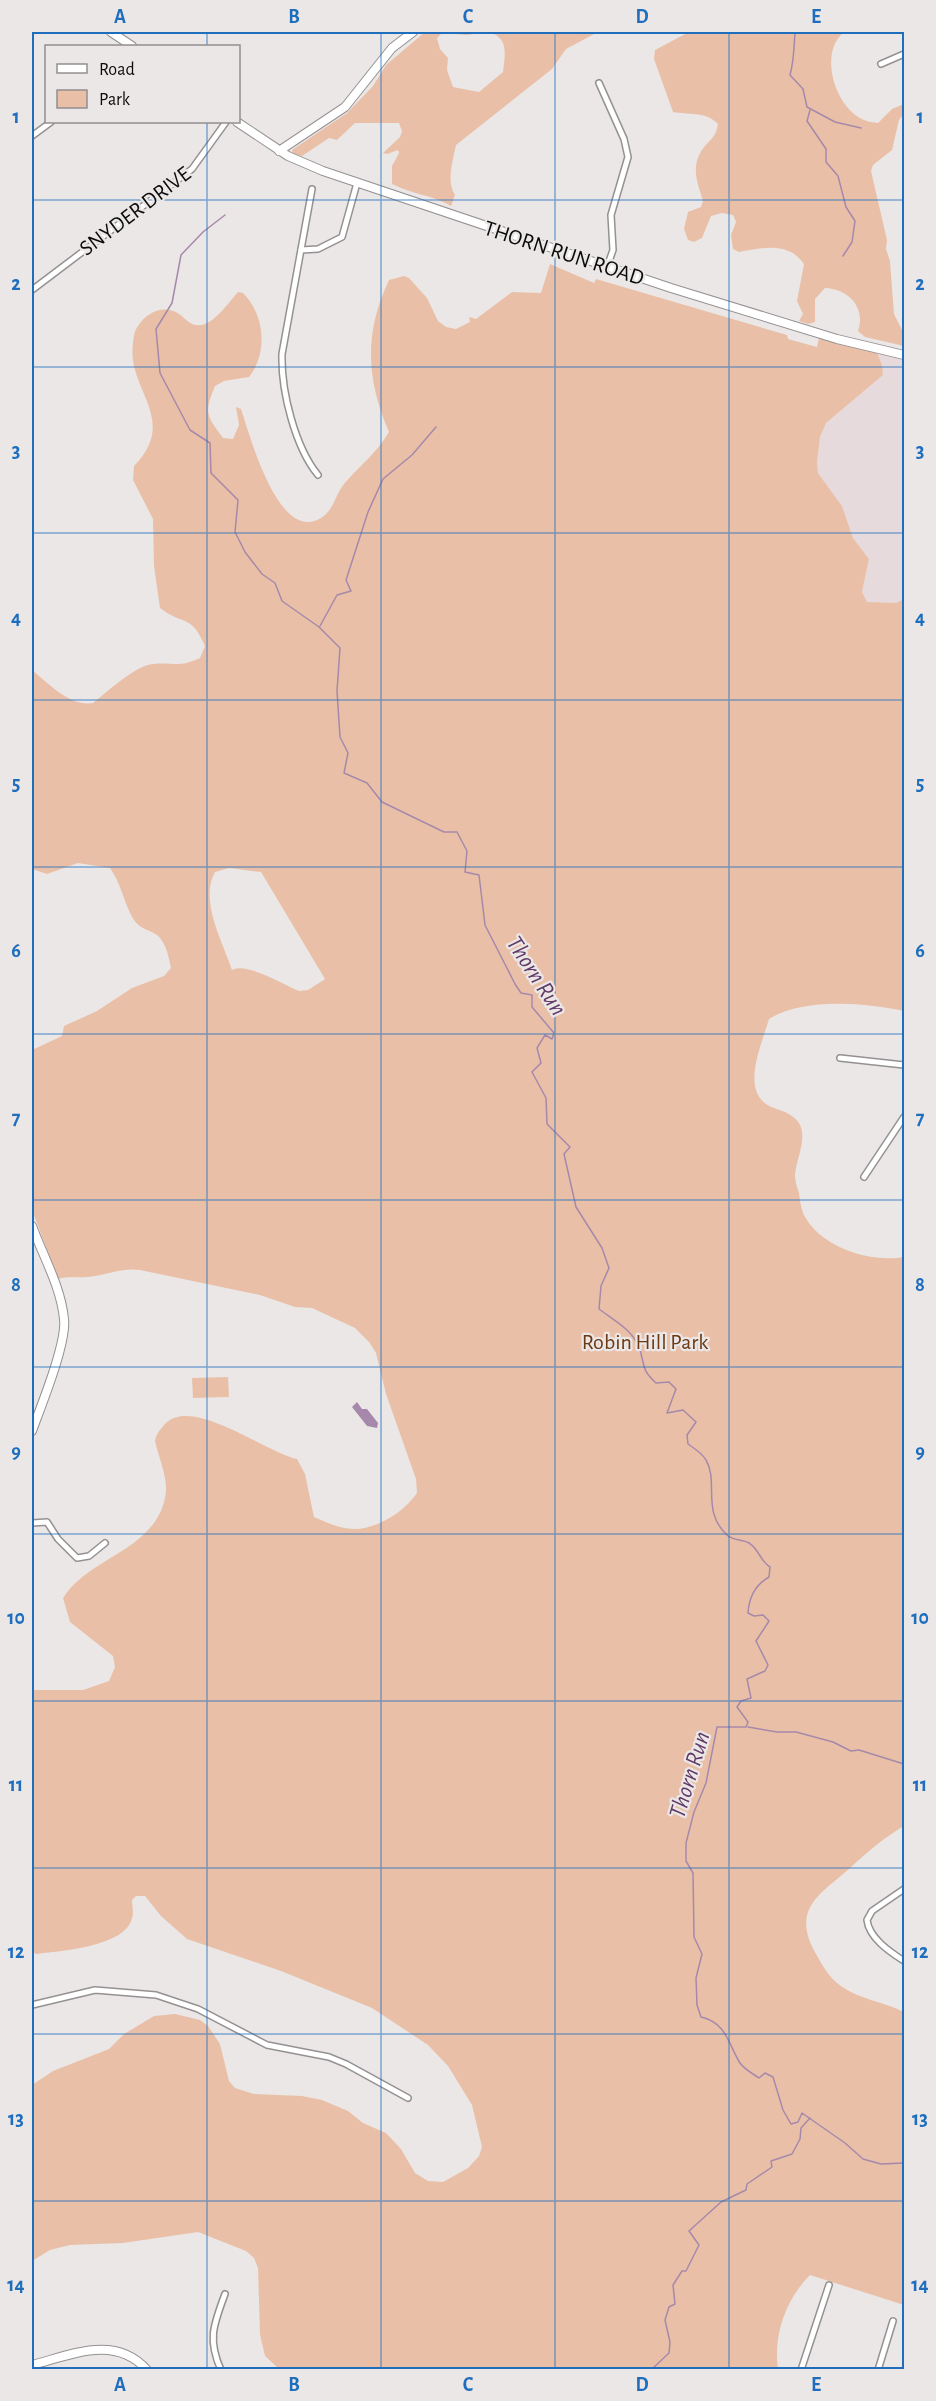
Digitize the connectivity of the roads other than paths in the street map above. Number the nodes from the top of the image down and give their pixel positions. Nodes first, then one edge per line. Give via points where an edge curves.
1 (111, 32) edge
2 (412, 32) edge
3 (127, 45) edge
4 (904, 54) edge
5 (881, 64) dead end
6 (600, 83) dead end
7 (50, 123) edge
8 (225, 123) edge
9 (238, 123) edge
10 (32, 136) edge
11 (279, 151) junction
12 (357, 183) junction
13 (312, 189) dead end
14 (301, 250) junction
15 (607, 267) junction
16 (32, 290) edge
17 (904, 355) edge
18 (318, 475) dead end
19 (840, 1058) dead end
20 (904, 1065) edge
21 (904, 1117) edge
22 (864, 1177) dead end
23 (32, 1226) edge
24 (32, 1431) edge
25 (32, 1523) edge
26 (105, 1543) dead end
27 (904, 1889) edge
28 (904, 1961) edge
29 (32, 2006) edge
30 (408, 2098) dead end
31 (829, 2285) dead end
32 (225, 2295) dead end
33 (893, 2321) dead end
34 (32, 2365) edge
35 (147, 2370) edge
36 (221, 2370) edge
37 (801, 2370) edge
38 (878, 2370) edge

1 - 3 street
2 - 11 street via 392,48 345,107
4 - 5 street
6 - 15 street via 628,154 612,212 613,250
7 - 10 street
8 - 16 street, SNYDER DRIVE via 192,169
9 - 11 street, THORN RUN ROAD
11 - 12 street, THORN RUN ROAD
12 - 14 street via 342,237 318,249
12 - 15 street, THORN RUN ROAD
13 - 14 street
14 - 18 street via 282,354 282,375 305,459
15 - 17 street, THORN RUN ROAD via 837,339
19 - 20 street
21 - 22 street
23 - 24 street via 65,1321
25 - 26 street via 47,1522 77,1558 89,1556
27 - 28 street via 872,1911 867,1920 868,1929 877,1939
29 - 30 street via 95,1990 156,1995 198,2009 267,2044 329,2057
31 - 37 street
32 - 36 street via 212,2330
33 - 38 street
34 - 35 street via 108,2348 129,2354

